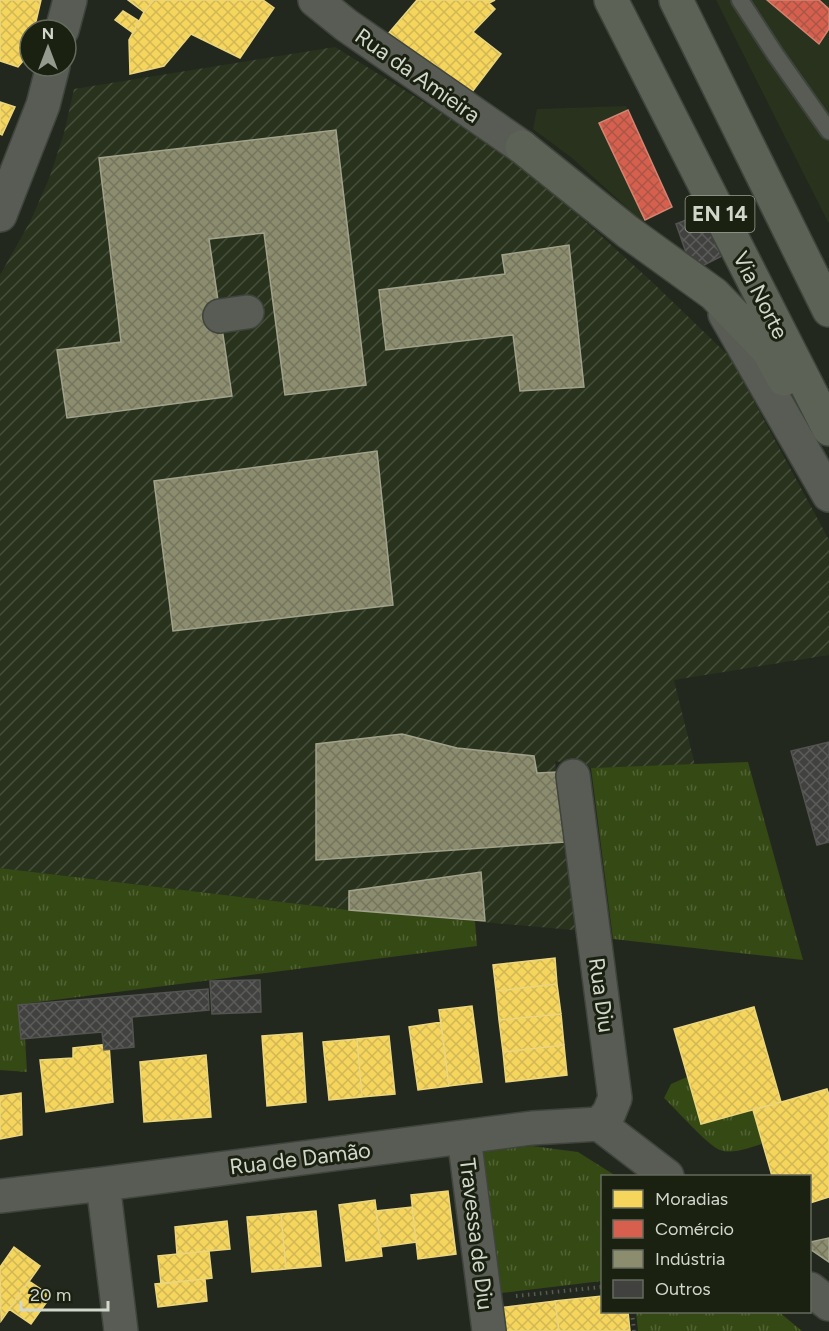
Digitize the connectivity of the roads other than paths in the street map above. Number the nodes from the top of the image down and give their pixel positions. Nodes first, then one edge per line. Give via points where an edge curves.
1 (70, 0) edge
2 (315, 0) edge
3 (611, 0) edge
4 (676, 0) edge
5 (740, 0) edge
6 (65, 18) edge
7 (50, 78) edge
8 (829, 131) edge
9 (522, 147) joint
10 (0, 215) edge
11 (714, 294) junction
12 (829, 310) edge
13 (829, 429) edge
14 (829, 450) edge
15 (829, 495) edge
16 (573, 776) dead end
17 (599, 1124) junction
18 (464, 1137) junction
19 (666, 1175) edge
20 (103, 1184) junction
21 (0, 1196) edge
22 (811, 1290) edge
23 (829, 1304) edge
24 (121, 1331) edge
25 (489, 1331) edge

1 - 6 street
2 - 9 street, Rua da Amieira
3 - 13 highway, Via Norte / EN 14
4 - 12 highway, EN 14
5 - 8 lane
7 - 10 street
9 - 11 highway via 628,232
11 - 14 highway via 768,350
11 - 15 street
16 - 17 street, Rua Diu via 615,1098
17 - 18 street, Rua de Damão
17 - 19 street
18 - 20 street, Rua de Damão
18 - 25 street, Travessa de Diu
20 - 21 street, Rua de Damão
20 - 24 street
22 - 23 street

